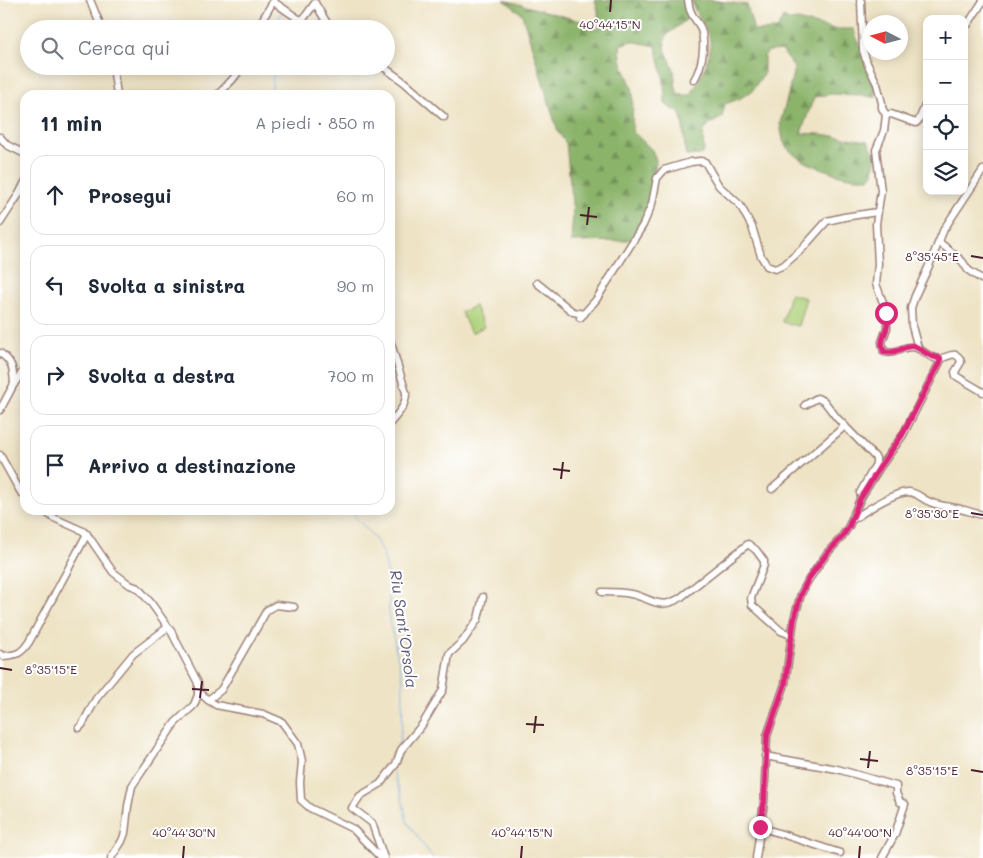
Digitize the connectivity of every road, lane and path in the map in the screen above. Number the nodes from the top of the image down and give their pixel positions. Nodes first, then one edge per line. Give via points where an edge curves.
1 (90, 0) edge
2 (688, 0) edge
3 (860, 0) edge
4 (274, 1) edge
5 (983, 1) edge
6 (98, 20) edge
7 (262, 20) edge
8 (300, 20) edge
9 (300, 20) edge
10 (325, 20) edge
11 (968, 22) edge
12 (115, 75) edge
13 (236, 75) edge
14 (394, 75) edge
15 (694, 80) dead end
16 (116, 90) edge
17 (222, 90) edge
18 (925, 105) edge
19 (886, 115) junction
20 (444, 117) dead end
21 (0, 137) edge
22 (20, 152) edge
23 (983, 170) edge
24 (20, 194) edge
25 (878, 212) junction
26 (0, 222) edge
27 (939, 242) junction
28 (983, 280) edge
29 (537, 283) dead end
30 (918, 348) junction
31 (0, 353) edge
32 (395, 357) edge
33 (940, 358) junction
34 (20, 375) edge
35 (14, 384) junction
36 (983, 392) edge
37 (805, 404) dead end
38 (0, 410) edge
39 (395, 418) edge
40 (845, 426) junction
41 (0, 455) edge
42 (772, 489) dead end
43 (20, 491) edge
44 (50, 515) edge
45 (983, 515) edge
46 (850, 523) junction
47 (86, 534) junction
48 (602, 592) dead end
49 (483, 597) dead end
50 (294, 607) dead end
51 (168, 627) junction
52 (792, 635) junction
53 (0, 654) edge
54 (198, 691) junction
55 (208, 700) junction
56 (79, 728) dead end
57 (766, 756) junction
58 (760, 827) junction
59 (840, 853) dead end
60 (111, 858) edge
61 (382, 858) edge
62 (756, 858) edge
63 (882, 858) edge

1 - 6 street
2 - 15 street via 703,43 699,72
3 - 19 street via 863,50
4 - 7 street
4 - 8 street
5 - 11 street
9 - 10 street via 315,3
12 - 16 street
13 - 17 street
14 - 20 street
18 - 19 street via 916,124
19 - 25 street via 876,150 881,191
21 - 22 street
23 - 27 street via 944,229
24 - 26 street
25 - 29 street via 827,220 802,249 775,269 767,266 761,256 752,227 740,205 720,186 705,162 691,162 664,170 657,178 652,204 643,225 596,300 582,316
25 - 30 street via 876,284 888,320 882,342 884,352 893,353 913,346
27 - 28 street
27 - 30 street via 911,308
30 - 33 street
31 - 35 street via 12,364
32 - 39 street via 406,393 404,406
33 - 36 street via 958,356 961,362 956,376
33 - 46 street via 904,432 860,499
34 - 35 street
35 - 38 street
37 - 40 street via 820,398
40 - 42 street
40 - 46 street via 876,458 848,521
41 - 43 street
44 - 47 street
45 - 46 street via 939,505 908,492 877,504
46 - 52 street via 809,578 801,594
47 - 51 street via 113,572 138,588
47 - 53 street via 30,642 22,652
48 - 52 street via 632,594 654,603 668,604 748,544 764,561 751,598 752,606
49 - 61 street via 478,619 449,654 443,690 422,725 401,750 396,764 380,784 360,796 352,808 372,823
50 - 55 street via 276,605 267,610 221,690
51 - 54 street via 198,683
51 - 56 street via 133,654 96,698
52 - 57 street via 785,684 767,736
54 - 55 street
54 - 60 street via 194,705 175,723 132,786 125,833
55 - 61 street via 216,705 263,714 282,722 298,744 302,761 301,800 310,808 352,828
57 - 58 street
57 - 63 street via 837,769 896,786 898,798 905,804 895,834
58 - 59 street
58 - 62 street

